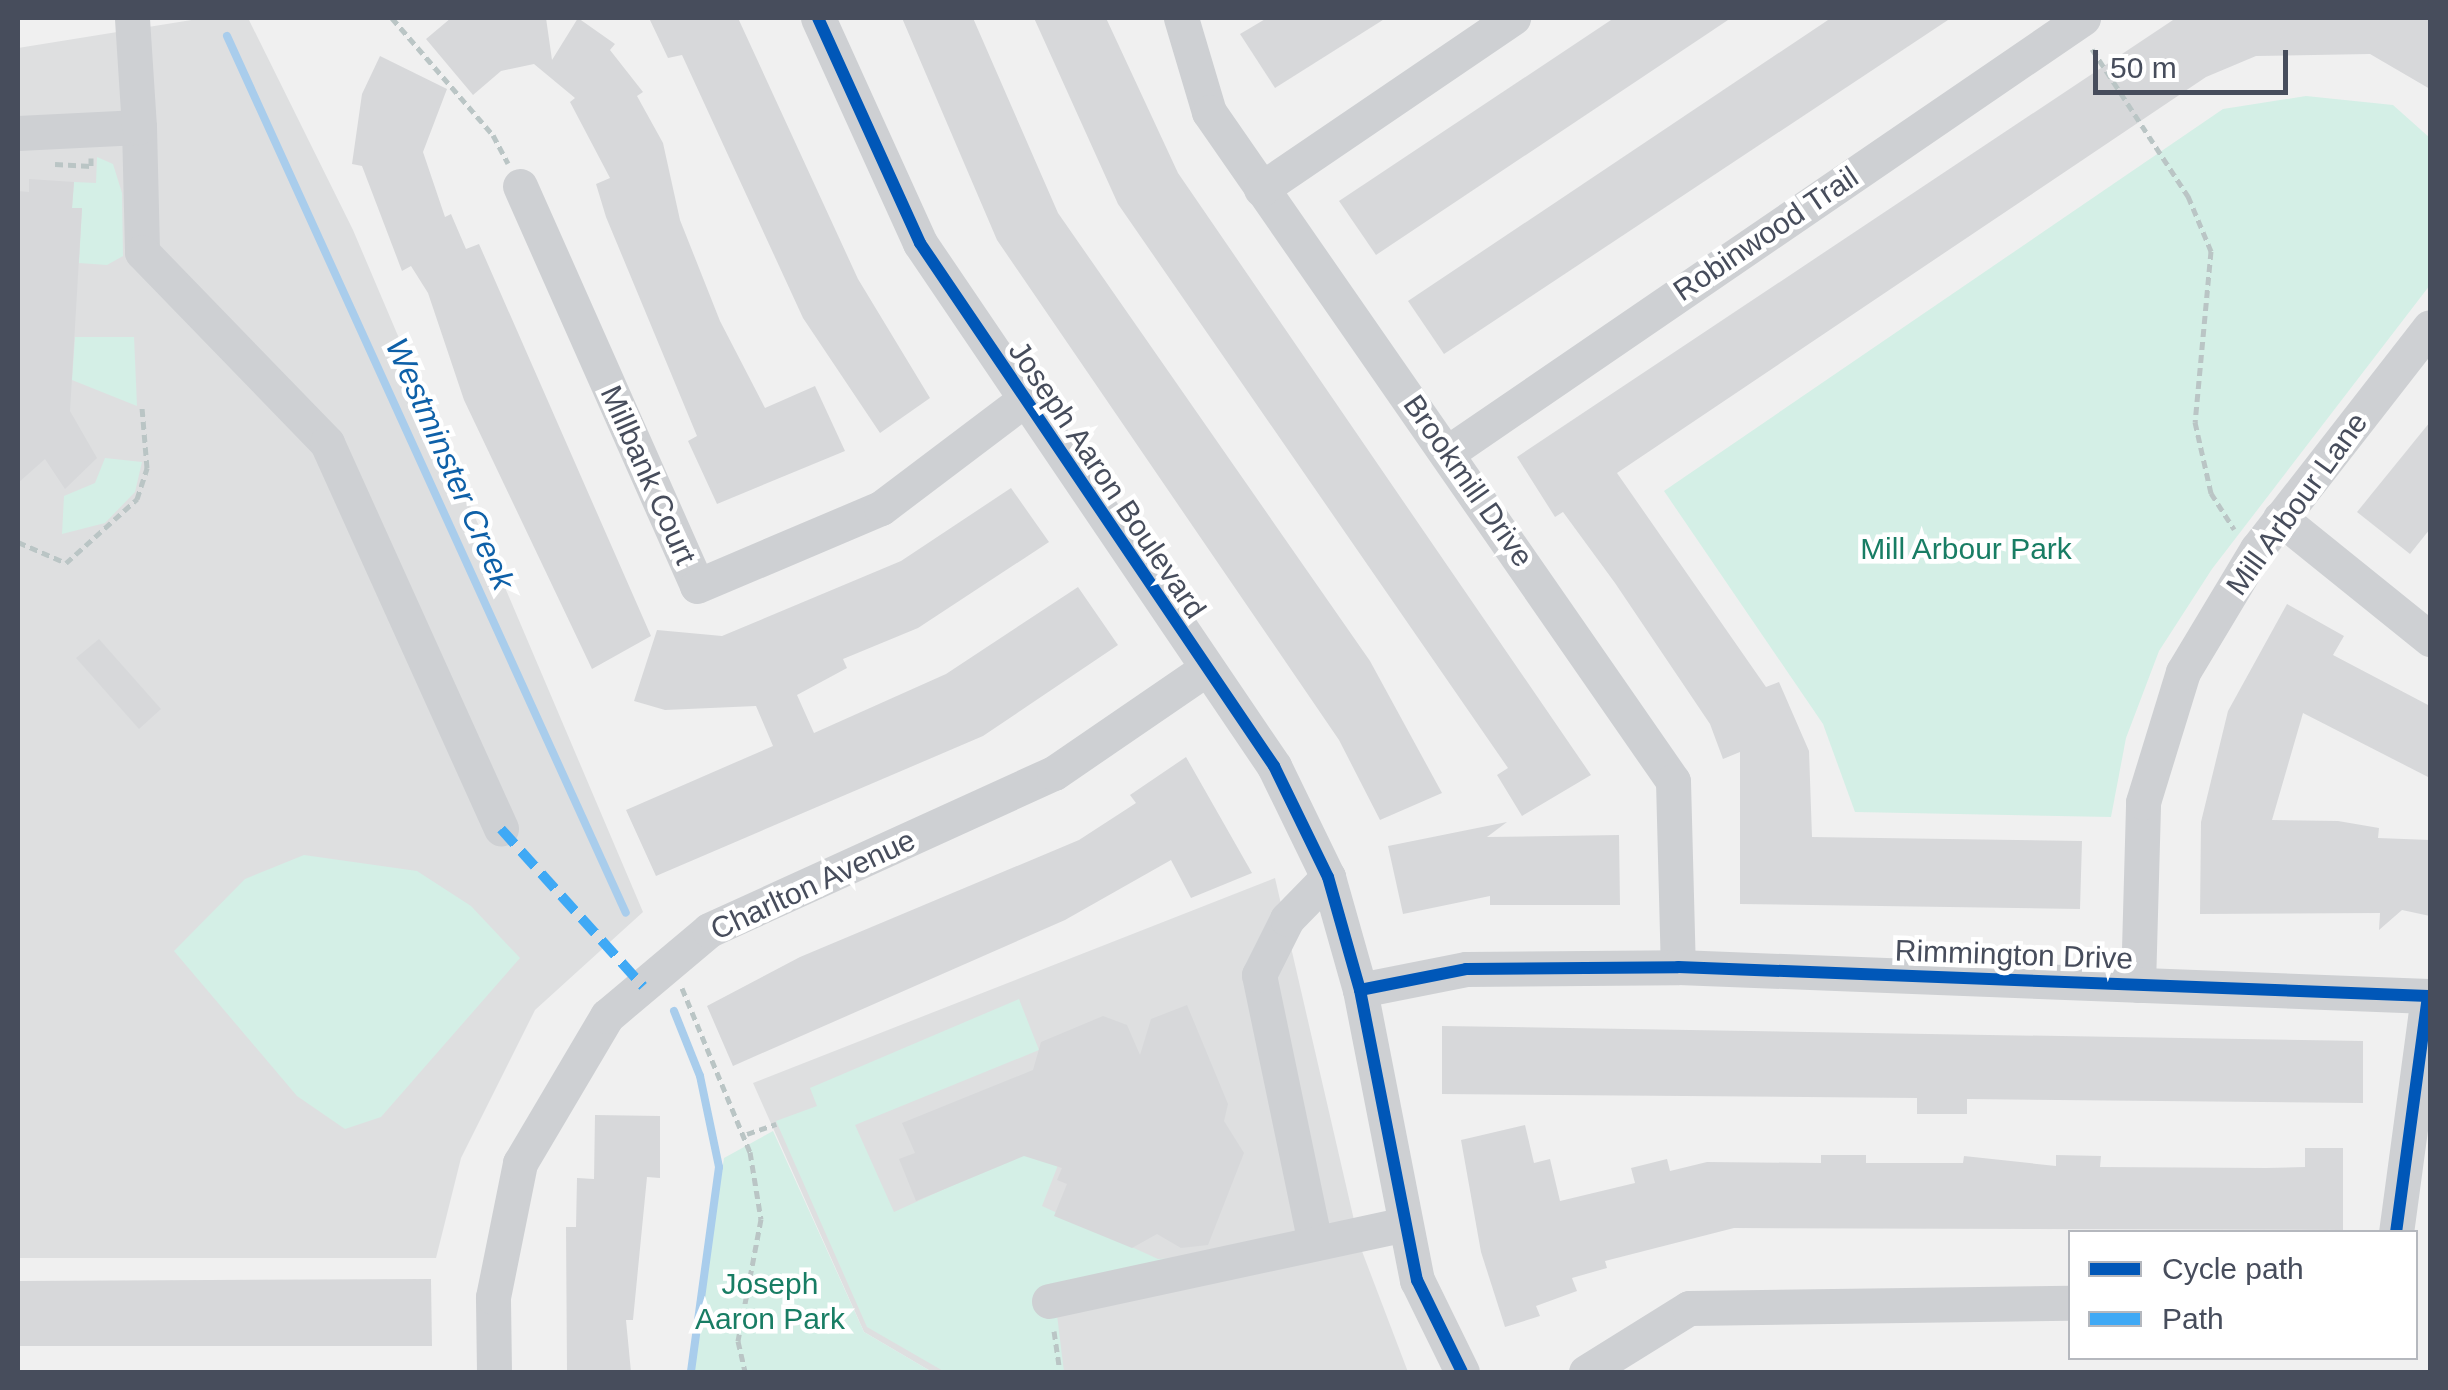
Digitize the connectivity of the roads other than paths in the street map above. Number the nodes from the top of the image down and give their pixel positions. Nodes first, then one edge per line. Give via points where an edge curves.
1 (132, 18) edge
2 (818, 18) edge
3 (1180, 18) edge
4 (1513, 18) edge
5 (2079, 20) edge
6 (138, 128) junction
7 (27, 148) edge
8 (520, 186) road end
9 (1261, 189) junction
10 (2430, 327) edge
11 (1022, 402) junction
12 (1450, 451) junction
13 (2280, 518) junction
14 (2430, 639) edge
15 (1206, 669) junction
16 (501, 829) dead end
17 (1328, 877) junction
18 (1678, 967) junction
19 (2138, 985) junction
20 (1360, 990) junction
21 (1404, 1224) junction
22 (2396, 1230) edge
23 (1314, 1244) junction
24 (1049, 1301) road end
25 (2068, 1303) edge
26 (494, 1372) edge
27 (1462, 1372) edge
28 (1586, 1372) edge

1 - 6 street
2 - 11 street, Joseph Aaron Boulevard via 920,243
3 - 9 street, Brookmill Drive via 1208,112
4 - 9 street
5 - 12 street, Robinwood Trail
6 - 7 street
6 - 16 street via 142,252 327,443
8 - 11 street, Millbank Court via 697,586 881,508
9 - 12 street, Brookmill Drive
10 - 13 street, Mill Arbour Lane
11 - 15 street, Joseph Aaron Boulevard
12 - 18 street, Brookmill Drive via 1673,781
13 - 14 street
13 - 19 street, Mill Arbour Lane via 2183,672 2160,746 2143,802
15 - 17 street, Joseph Aaron Boulevard via 1274,766
15 - 26 street, Charlton Avenue via 1054,773 709,930 607,1016 520,1163 493,1297
17 - 20 street, Joseph Aaron Boulevard
17 - 23 street via 1287,919 1258,975
18 - 19 street, Rimmington Drive
18 - 20 street, Rimmington Drive via 1466,970
19 - 22 street, Rimmington Drive via 2428,996
20 - 21 street, Joseph Aaron Boulevard
21 - 23 street
21 - 27 street, Joseph Aaron Boulevard via 1417,1280
23 - 24 street
25 - 28 street via 1688,1308

